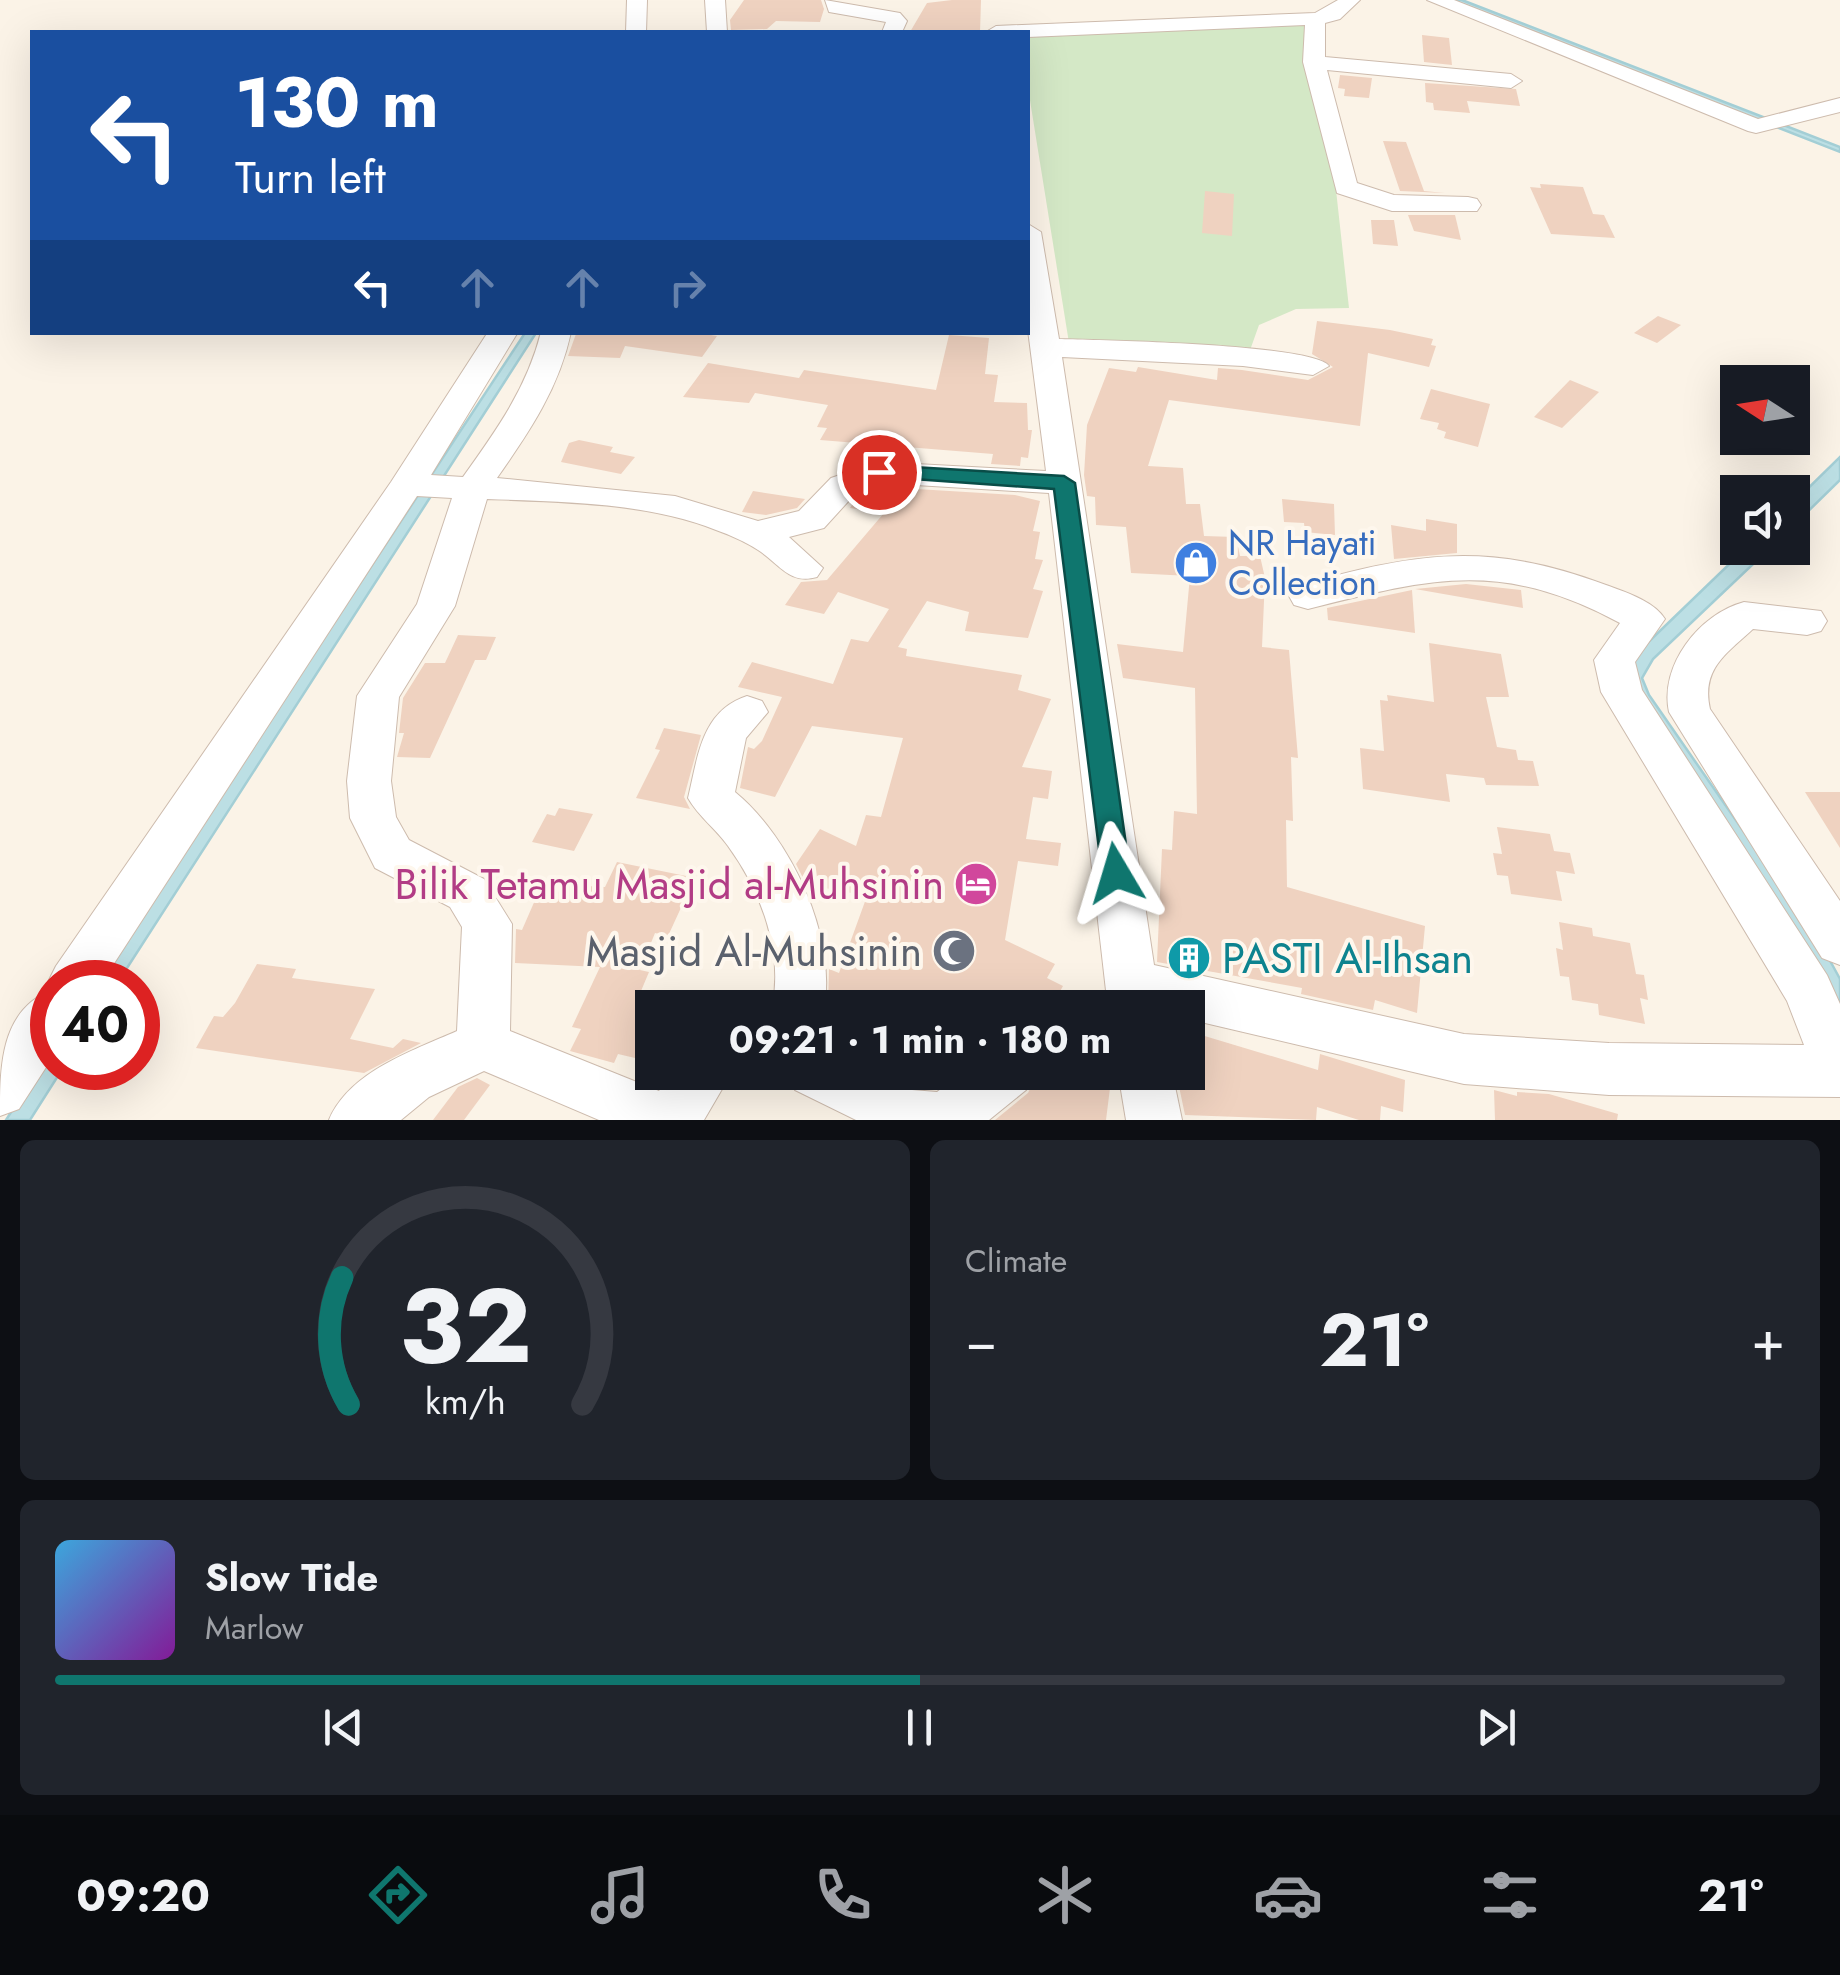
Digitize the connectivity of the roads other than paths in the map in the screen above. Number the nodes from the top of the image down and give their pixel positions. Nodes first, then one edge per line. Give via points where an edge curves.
1 (637, 0) edge
2 (715, 0) edge
3 (835, 0) edge
4 (1350, 0) edge
5 (1437, 0) edge
6 (1476, 0) edge
7 (1315, 19) junction
8 (996, 27) edge
9 (636, 30) edge
10 (717, 30) edge
11 (893, 30) edge
12 (1625, 58) dead end
13 (1314, 62) junction
14 (1511, 81) dead end
15 (1840, 105) edge
16 (1468, 206) dead end
17 (1030, 246) edge
18 (502, 335) edge
19 (555, 335) edge
20 (1044, 347) junction
21 (1313, 366) dead end
22 (1064, 483) junction
23 (435, 487) junction
24 (757, 533) junction
25 (804, 568) dead end
26 (1308, 596) dead end
27 (1807, 621) dead end
28 (746, 712) dead end
29 (1840, 943) edge
30 (90, 960) edge
31 (802, 990) edge
32 (1131, 990) edge
33 (1205, 1009) edge
34 (483, 1044) junction
35 (30, 1046) edge
36 (1840, 1071) edge
37 (0, 1090) edge
38 (692, 1090) edge
39 (851, 1090) edge
40 (983, 1090) edge
41 (1148, 1090) edge
42 (357, 1120) edge
43 (663, 1120) edge
44 (671, 1120) edge
45 (1154, 1120) edge

1 - 9 street
2 - 10 street
3 - 11 street via 840,12 894,17
4 - 7 street via 1333,16
5 - 15 street via 1756,126
6 - 12 street
7 - 8 street
7 - 13 street
13 - 14 street
13 - 16 street via 1350,192 1392,203
17 - 20 street
18 - 23 street
19 - 23 street via 548,367 521,420
20 - 21 street
20 - 22 street
22 - 24 street via 879,472 843,486 811,520
22 - 32 street
23 - 24 street via 636,501
23 - 30 street
23 - 34 street via 436,606 378,696 369,780 373,818 392,854 467,893 487,924
24 - 25 street
26 - 36 street via 1442,566 1480,567 1586,590 1645,618 1614,660 1622,692 1809,991
27 - 29 street via 1744,615 1688,669 1682,690
28 - 31 street via 726,731 710,798 742,826 782,905 805,978
33 - 36 street via 1464,1059 1609,1069
34 - 42 street via 410,1080
34 - 43 street
35 - 37 street
38 - 44 street
39 - 40 street via 908,1118 944,1120
41 - 45 street

